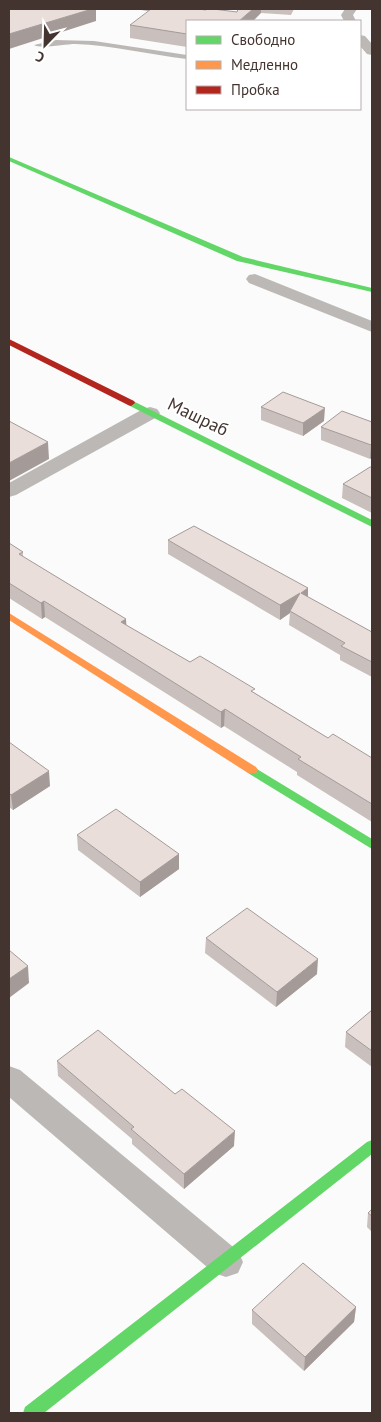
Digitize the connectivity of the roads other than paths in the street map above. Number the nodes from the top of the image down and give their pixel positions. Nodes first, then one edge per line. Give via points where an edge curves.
1 (138, 9) edge
2 (351, 9) edge
3 (176, 13) edge
4 (350, 20) edge
5 (361, 41) edge
6 (37, 45) dead end
7 (372, 51) edge
8 (186, 57) edge
9 (9, 159) edge
10 (255, 279) dead end
11 (372, 290) edge
12 (372, 327) edge
13 (9, 342) edge
14 (150, 413) junction
15 (9, 491) edge
16 (372, 524) edge
17 (9, 616) edge
18 (372, 845) edge
19 (9, 1079) edge
20 (372, 1146) edge
21 (226, 1262) junction
22 (31, 1413) edge

1 - 3 lane
2 - 4 street via 347,15
5 - 7 street
6 - 8 lane via 54,41 84,42
9 - 11 street via 240,259
10 - 12 street
13 - 14 street, Машраб
14 - 15 street
14 - 16 street, Машраб
17 - 18 street
19 - 21 street
20 - 21 street
21 - 22 street

